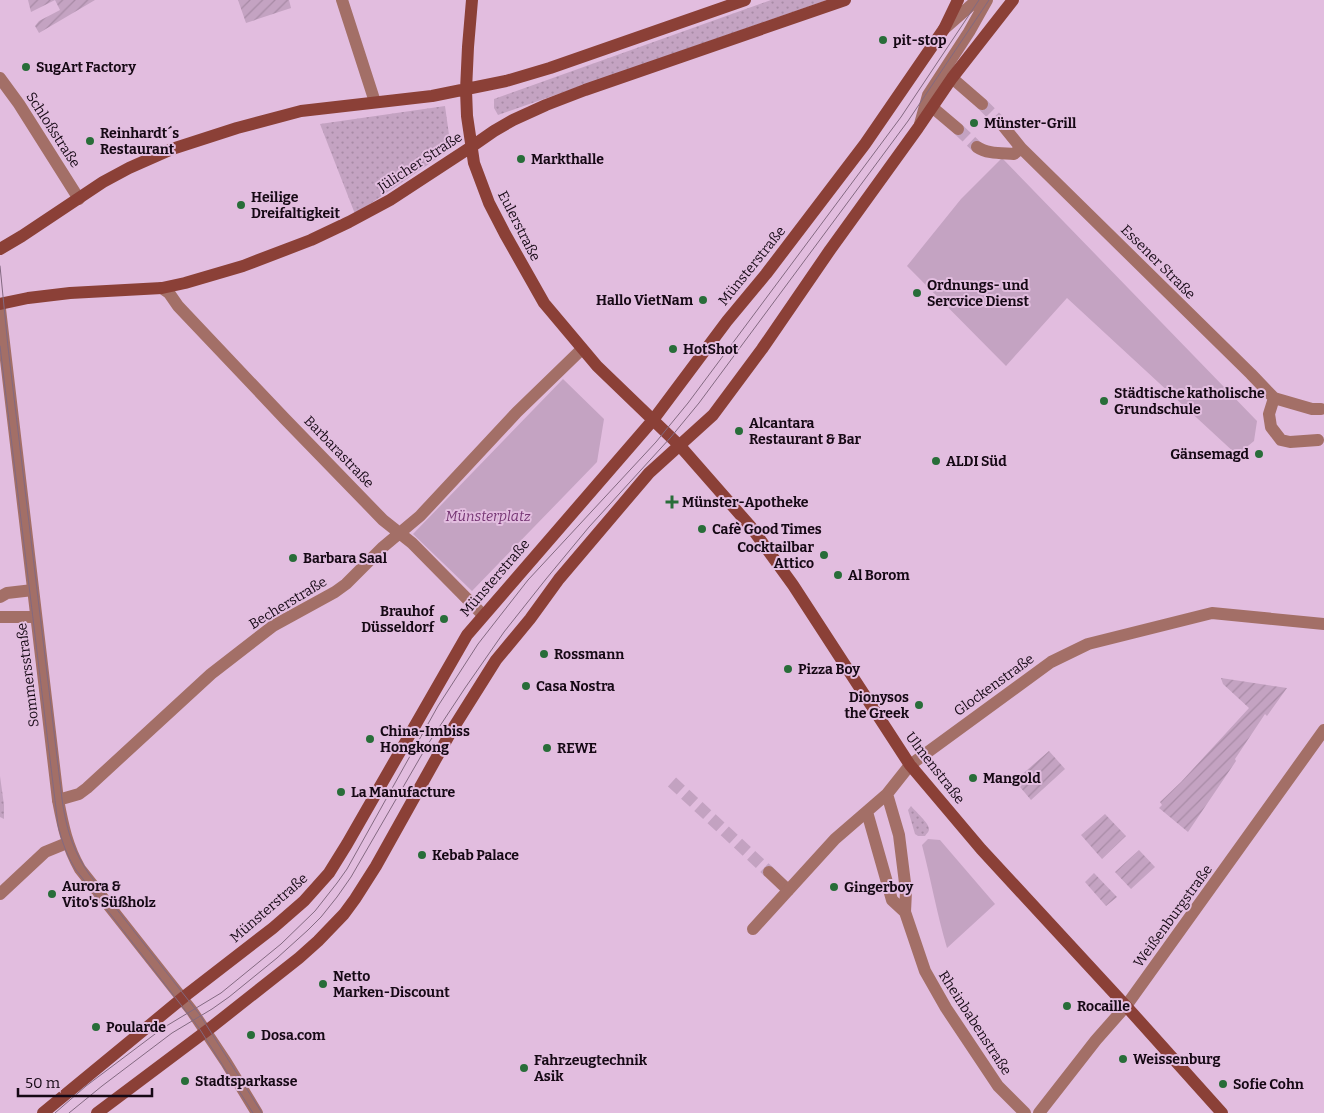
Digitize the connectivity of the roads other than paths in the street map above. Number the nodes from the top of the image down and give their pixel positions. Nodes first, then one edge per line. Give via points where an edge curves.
1 (342, 0) edge
2 (472, 0) edge
3 (745, 0) edge
4 (845, 0) edge
5 (958, 0) edge
6 (977, 0) edge
7 (987, 0) edge
8 (1013, 0) edge
9 (944, 29) junction
10 (0, 78) edge
11 (952, 78) junction
12 (466, 90) junction
13 (375, 102) junction
14 (982, 104) tunnel mouth
15 (932, 107) junction
16 (1000, 122) tunnel mouth
17 (918, 128) junction
18 (958, 129) tunnel mouth
19 (977, 147) tunnel mouth
20 (471, 148) junction
21 (1021, 148) junction
22 (79, 199) junction
23 (0, 249) edge
24 (185, 283) junction
25 (162, 288) junction
26 (0, 304) edge
27 (178, 306) junction
28 (0, 309) edge
29 (582, 349) junction
30 (1274, 398) junction
31 (1320, 409) dead end
32 (653, 420) junction
33 (1318, 440) dead end
34 (680, 446) junction
35 (400, 533) junction
36 (33, 590) junction
37 (0, 597) edge
38 (483, 615) junction
39 (0, 617) edge
40 (36, 617) junction
41 (1324, 624) edge
42 (1324, 730) edge
43 (910, 764) junction
44 (887, 794) junction
45 (58, 800) junction
46 (867, 812) junction
47 (68, 844) junction
48 (769, 872) tunnel mouth
49 (788, 890) junction
50 (0, 894) edge
51 (904, 912) junction
52 (753, 928) dead end
53 (182, 999) junction
54 (1126, 1006) junction
55 (206, 1031) junction
56 (43, 1113) edge
57 (97, 1113) edge
58 (257, 1113) edge
59 (1024, 1113) edge
60 (1039, 1113) edge
61 (1222, 1113) edge

1 - 13 street
2 - 12 main road, Eulerstraße
3 - 12 main road via 550,68
4 - 20 main road, Jülicher Straße via 562,99 513,120
5 - 9 main road, Münsterstraße
6 - 9 street, Münsterstraße
7 - 17 street via 928,95
8 - 11 main road
9 - 32 main road, Münsterstraße via 865,144
10 - 22 street, Schloßstraße
11 - 14 street
11 - 15 main road
12 - 13 main road
12 - 20 main road, Eulerstraße
13 - 22 main road via 301,111 172,149 129,168
15 - 17 main road
15 - 18 street
16 - 21 street, Essener Straße
17 - 34 main road via 713,415
19 - 21 street via 1014,154
20 - 24 main road, Jülicher Straße via 390,200 326,233 243,266
20 - 29 main road, Eulerstraße via 489,203 509,242 544,303
21 - 30 street, Essener Straße
22 - 23 main road
24 - 25 main road, Jülicher Straße
24 - 27 street via 180,288
25 - 26 main road, Jülicher Straße via 70,293
25 - 27 street, Barbarastraße via 169,292
27 - 35 street, Barbarastraße via 285,419
28 - 36 street, Sommersstraße
29 - 32 main road, Eulerstraße
29 - 35 street, Becherstraße
30 - 31 street
30 - 33 street via 1269,414 1272,427 1281,440
32 - 34 main road, Ulmenstraße
32 - 38 main road, Münsterstraße
34 - 43 main road, Ulmenstraße via 751,527 793,585
34 - 55 main road via 649,473 559,579 496,660 452,730 376,866 344,914 318,941
35 - 38 street, Barbarastraße
35 - 45 street, Becherstraße via 346,584 273,626 211,674 87,788
36 - 37 street
36 - 40 street, Sommersstraße
38 - 53 main road, Münsterstraße via 467,635 329,873 273,928
39 - 40 street
40 - 45 street, Sommersstraße
41 - 43 street, Glockenstraße via 1212,613 1088,644 1051,662
42 - 54 street, Weißenburgstraße
43 - 44 street, Glockenstraße
43 - 54 main road, Ulmenstraße via 982,849
44 - 46 street, Glockenstraße
44 - 51 street, Rheinbabenstraße via 899,835 906,891
45 - 47 street, Sommersstraße
46 - 49 street, Glockenstraße via 835,839
46 - 51 street, Rheinbabenstraße via 892,900
47 - 50 street via 45,852
47 - 53 street, Sommersstraße via 80,869
48 - 49 street
49 - 52 street, Glockenstraße
51 - 59 street, Rheinbabenstraße via 925,971 946,1008 998,1086
53 - 55 street, Sommersstraße
53 - 56 main road, Münsterstraße
54 - 60 street, Weißenburgstraße
54 - 61 main road, Ulmenstraße
55 - 57 main road
55 - 58 street, Sommersstraße

